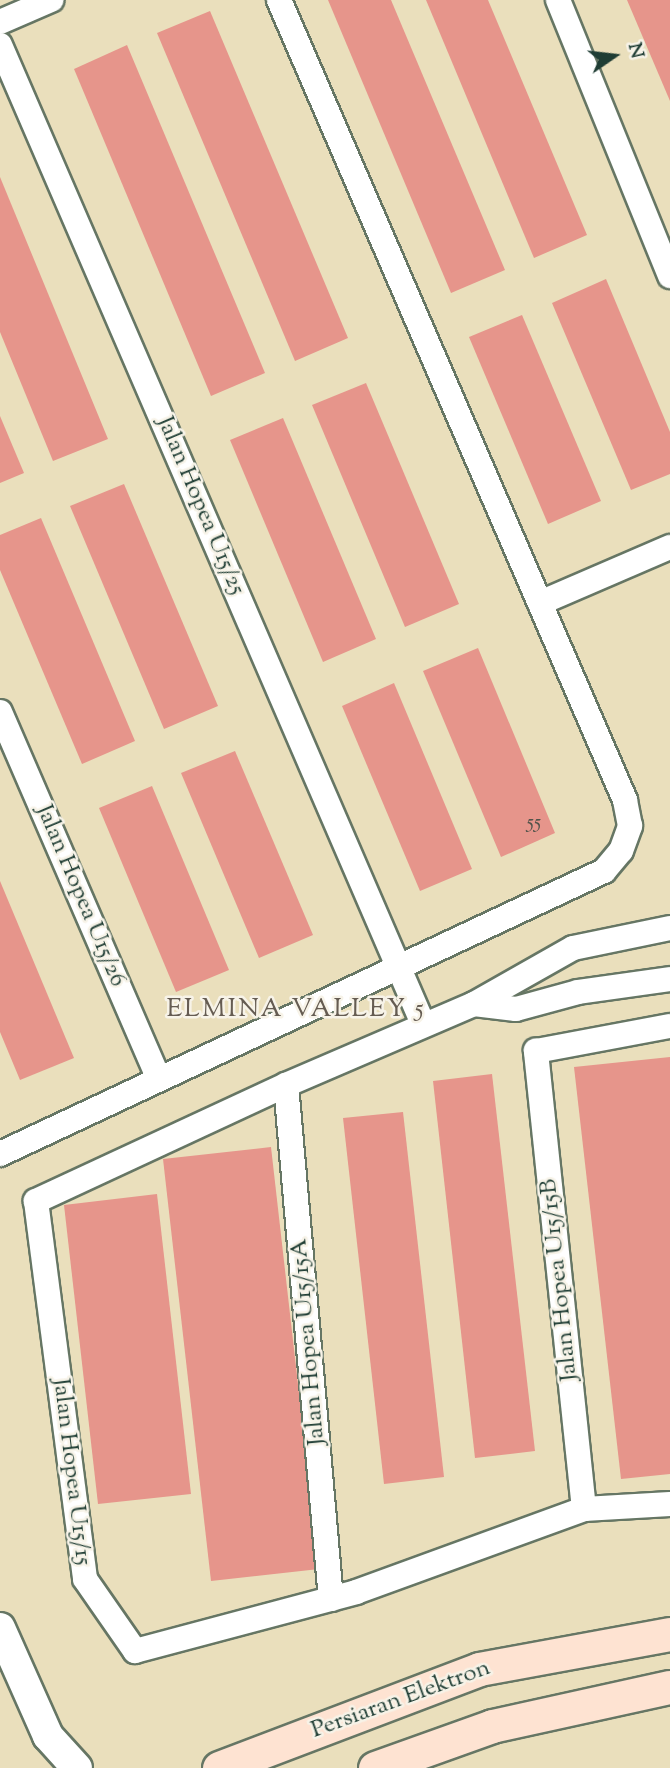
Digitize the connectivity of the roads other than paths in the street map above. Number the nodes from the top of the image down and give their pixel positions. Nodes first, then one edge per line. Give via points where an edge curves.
1 (51, 0) edge
2 (279, 0) edge
3 (558, 0) edge
4 (0, 22) edge
5 (0, 45) edge
6 (670, 276) edge
7 (670, 547) edge
8 (540, 603) junction
9 (0, 712) edge
10 (670, 928) edge
11 (399, 967) junction
12 (670, 979) edge
13 (474, 1004) junction
14 (424, 1024) junction
15 (670, 1026) edge
16 (159, 1079) junction
17 (286, 1085) junction
18 (0, 1154) edge
19 (670, 1504) edge
20 (584, 1509) junction
21 (331, 1599) junction
22 (0, 1628) edge
23 (670, 1634) edge
24 (670, 1687) edge
25 (48, 1736) junction
26 (45, 1768) edge
27 (77, 1768) edge
28 (219, 1768) edge
29 (375, 1768) edge

1 - 4 street
2 - 8 street
3 - 6 street
5 - 11 street, Jalan Hopea U15/25
7 - 8 street
8 - 11 street via 625,800 631,826 621,851 604,871
9 - 16 street, Jalan Hopea U15/26
10 - 13 street, Jalan Hopea U15/15 via 573,948
11 - 14 street, Jalan Hopea U15/25
11 - 16 street
12 - 13 street, Jalan Hopea U15/15 via 578,992 516,1009
13 - 14 street, Jalan Hopea U15/15
14 - 17 street, Jalan Hopea U15/15
15 - 20 street, Jalan Hopea U15/15B via 536,1051
16 - 18 street
17 - 21 street, Jalan Hopea U15/15A
17 - 21 street, Jalan Hopea U15/15 via 36,1202 85,1579 135,1651
19 - 20 street, Jalan Hopea U15/15
20 - 21 street, Jalan Hopea U15/15
22 - 25 street
23 - 28 main road, Persiaran Elektron via 479,1669
24 - 29 main road via 492,1726
25 - 26 street
25 - 27 street

